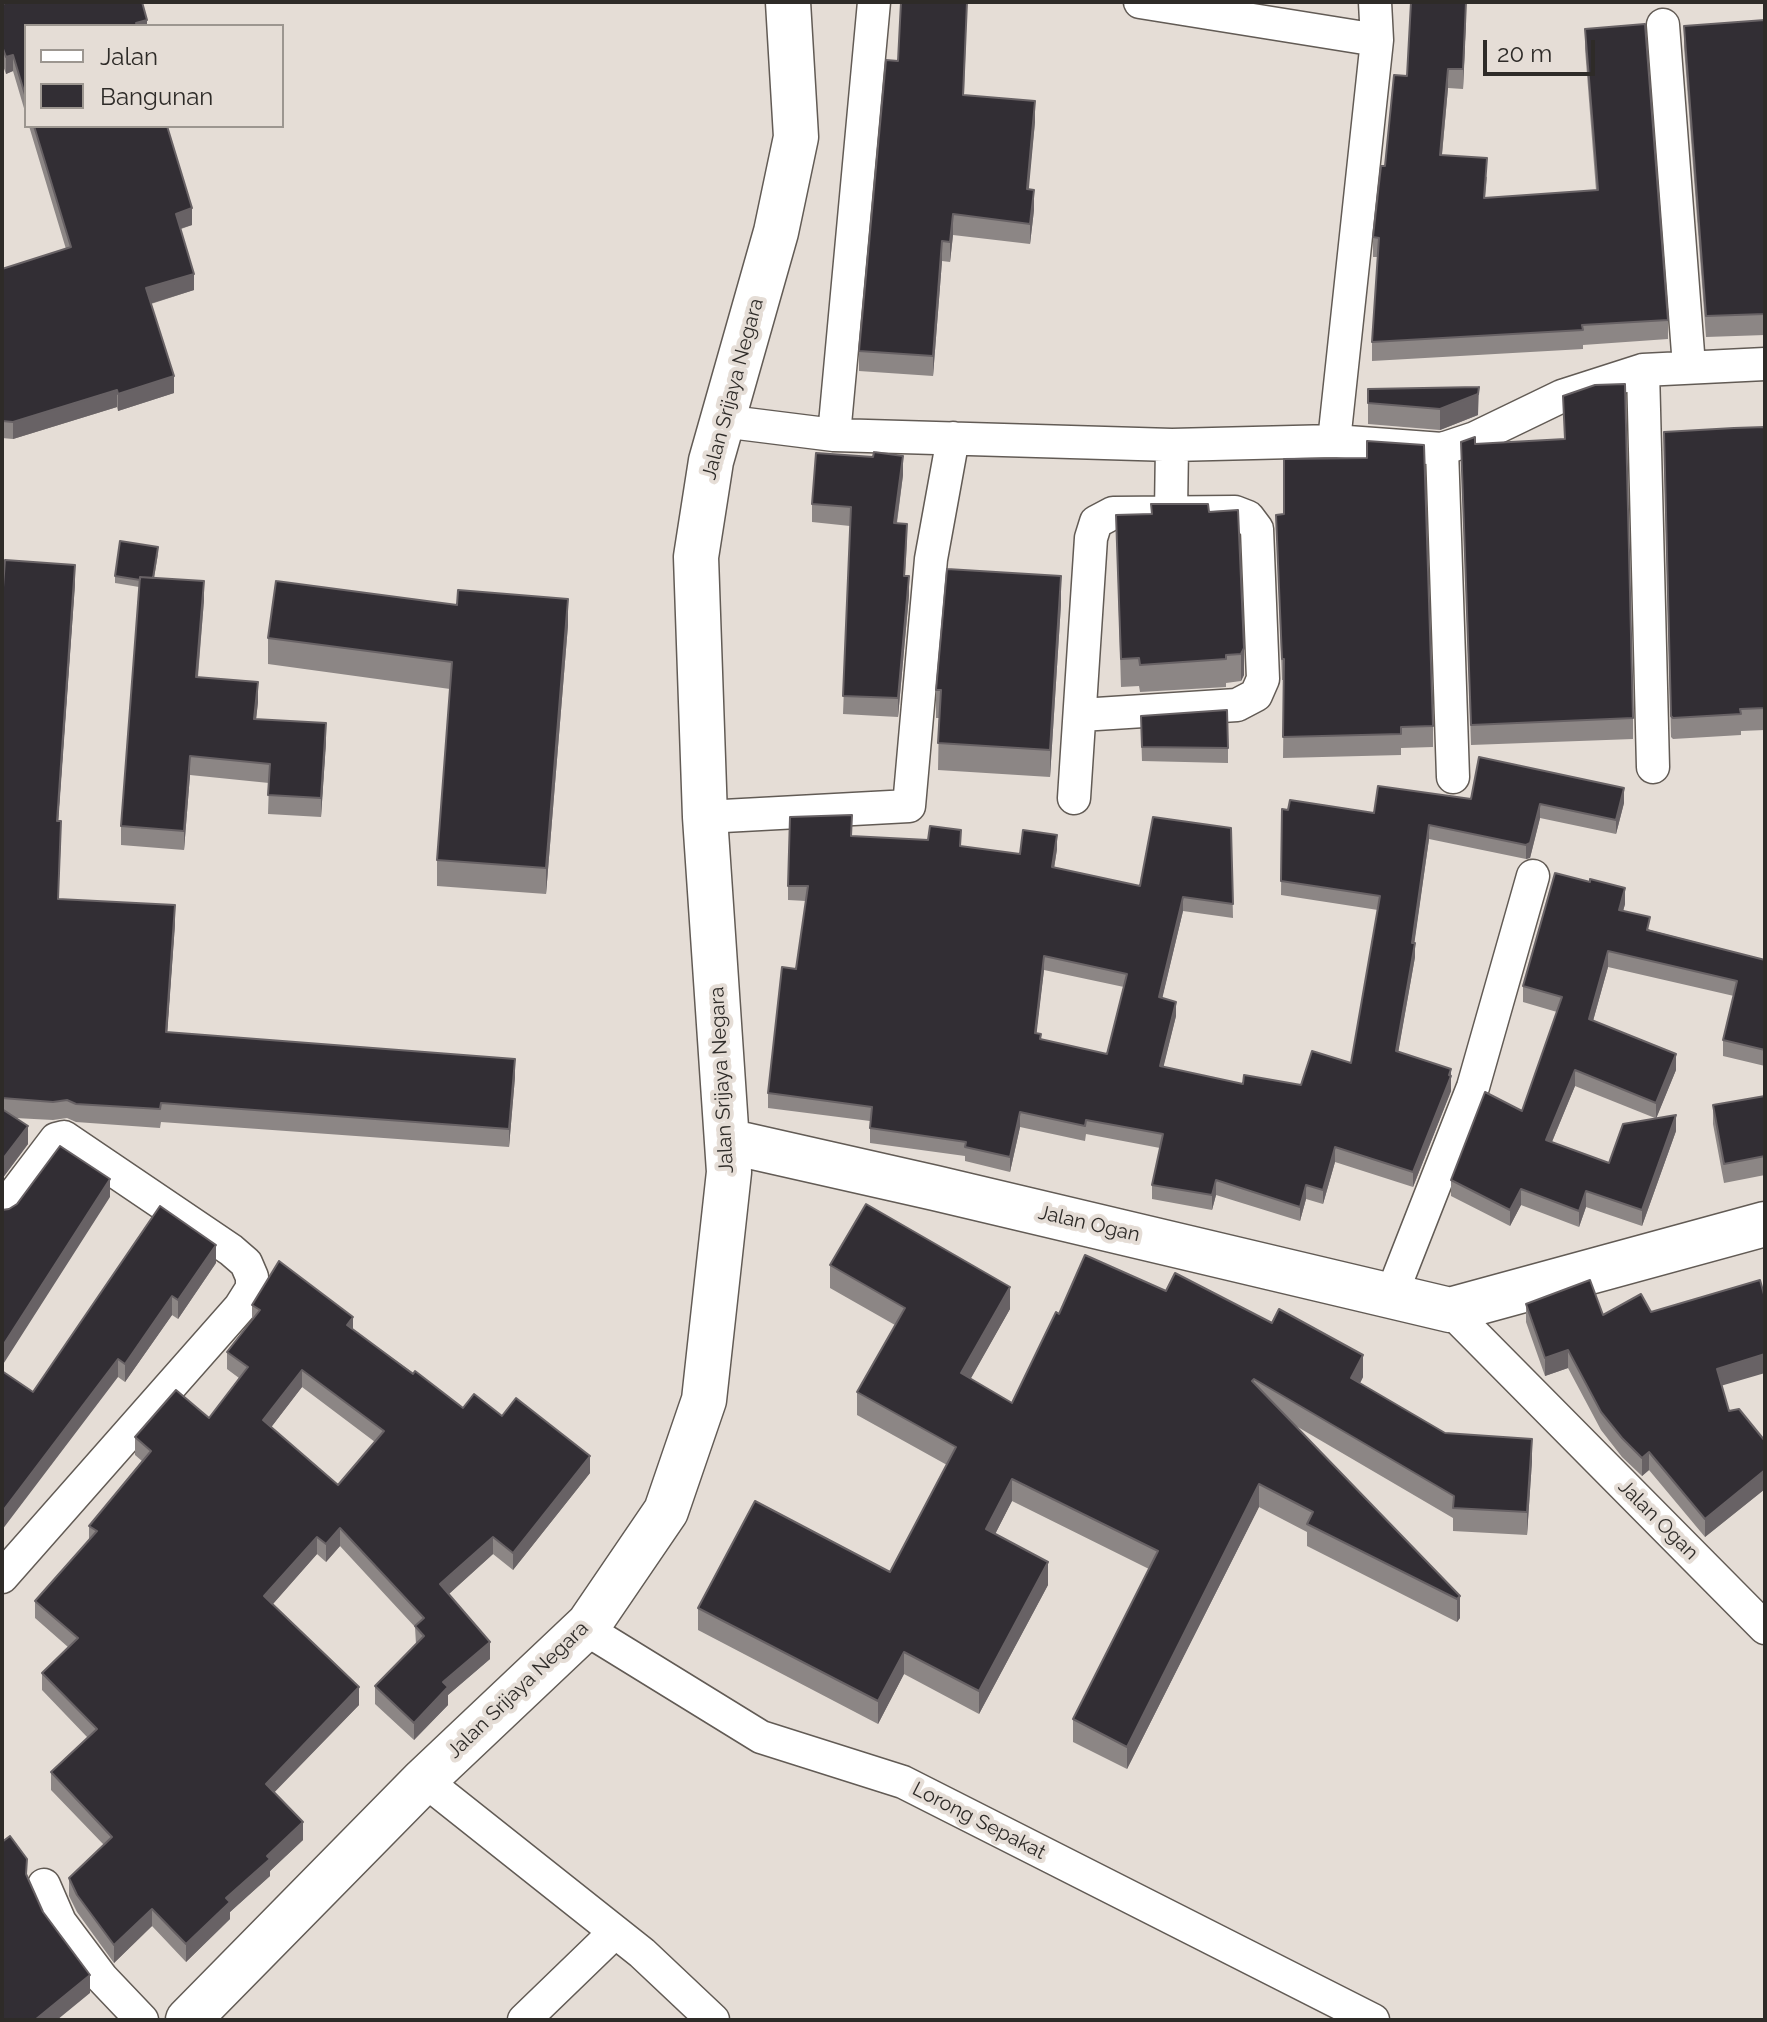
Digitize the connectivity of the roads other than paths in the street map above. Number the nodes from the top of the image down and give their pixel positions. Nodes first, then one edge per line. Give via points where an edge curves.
1 (788, 2) edge
2 (874, 2) edge
3 (1140, 2) edge
4 (1375, 2) edge
5 (1663, 25) dead end
6 (1377, 40) junction
7 (1765, 364) edge
8 (1689, 366) junction
9 (1643, 370) junction
10 (722, 421) junction
11 (834, 435) junction
12 (953, 438) junction
13 (1334, 441) junction
14 (1172, 445) junction
15 (1442, 449) junction
16 (1171, 512) junction
17 (1081, 715) junction
18 (1653, 767) dead end
19 (1453, 777) dead end
20 (1074, 798) dead end
21 (705, 817) junction
22 (1533, 876) dead end
23 (727, 1141) junction
24 (2, 1210) edge
25 (1765, 1224) edge
26 (1391, 1296) junction
27 (1450, 1310) junction
28 (2, 1577) edge
29 (584, 1628) junction
30 (1765, 1628) edge
31 (424, 1780) junction
32 (44, 1885) dead end
33 (615, 1932) junction
34 (142, 2020) edge
35 (188, 2020) edge
36 (524, 2020) edge
37 (713, 2020) edge
38 (1373, 2020) edge

1 - 10 main road, Jalan Srijaya Negara via 796,137 776,232
2 - 11 street
3 - 6 street
4 - 6 street
5 - 8 street
6 - 13 street
7 - 8 street
8 - 9 street
9 - 15 street via 1562,396
9 - 18 street
10 - 11 street
10 - 21 main road, Jalan Srijaya Negara via 696,557
11 - 12 street
12 - 14 street
12 - 21 street via 931,559 909,806
13 - 14 street
13 - 15 street
14 - 16 street
15 - 19 street
16 - 17 street via 1113,513 1096,522
16 - 17 street via 1235,512 1257,529 1263,679 1256,695 1237,705
17 - 20 street
21 - 23 main road, Jalan Srijaya Negara
22 - 26 street via 1473,1087
23 - 26 main road, Jalan Ogan
23 - 29 main road, Jalan Srijaya Negara via 729,1172 704,1400 666,1511
24 - 28 street via 56,1139 64,1137 231,1250 252,1277 252,1288 240,1307
25 - 27 main road, Jalan Ogan
26 - 27 main road, Jalan Ogan
27 - 30 street, Jalan Ogan
29 - 31 main road, Jalan Srijaya Negara
29 - 38 street, Lorong Sepakat via 761,1737 903,1782
31 - 33 street
31 - 35 main road, Jalan Srijaya Negara
32 - 34 street via 60,1922
33 - 36 street
33 - 37 street

